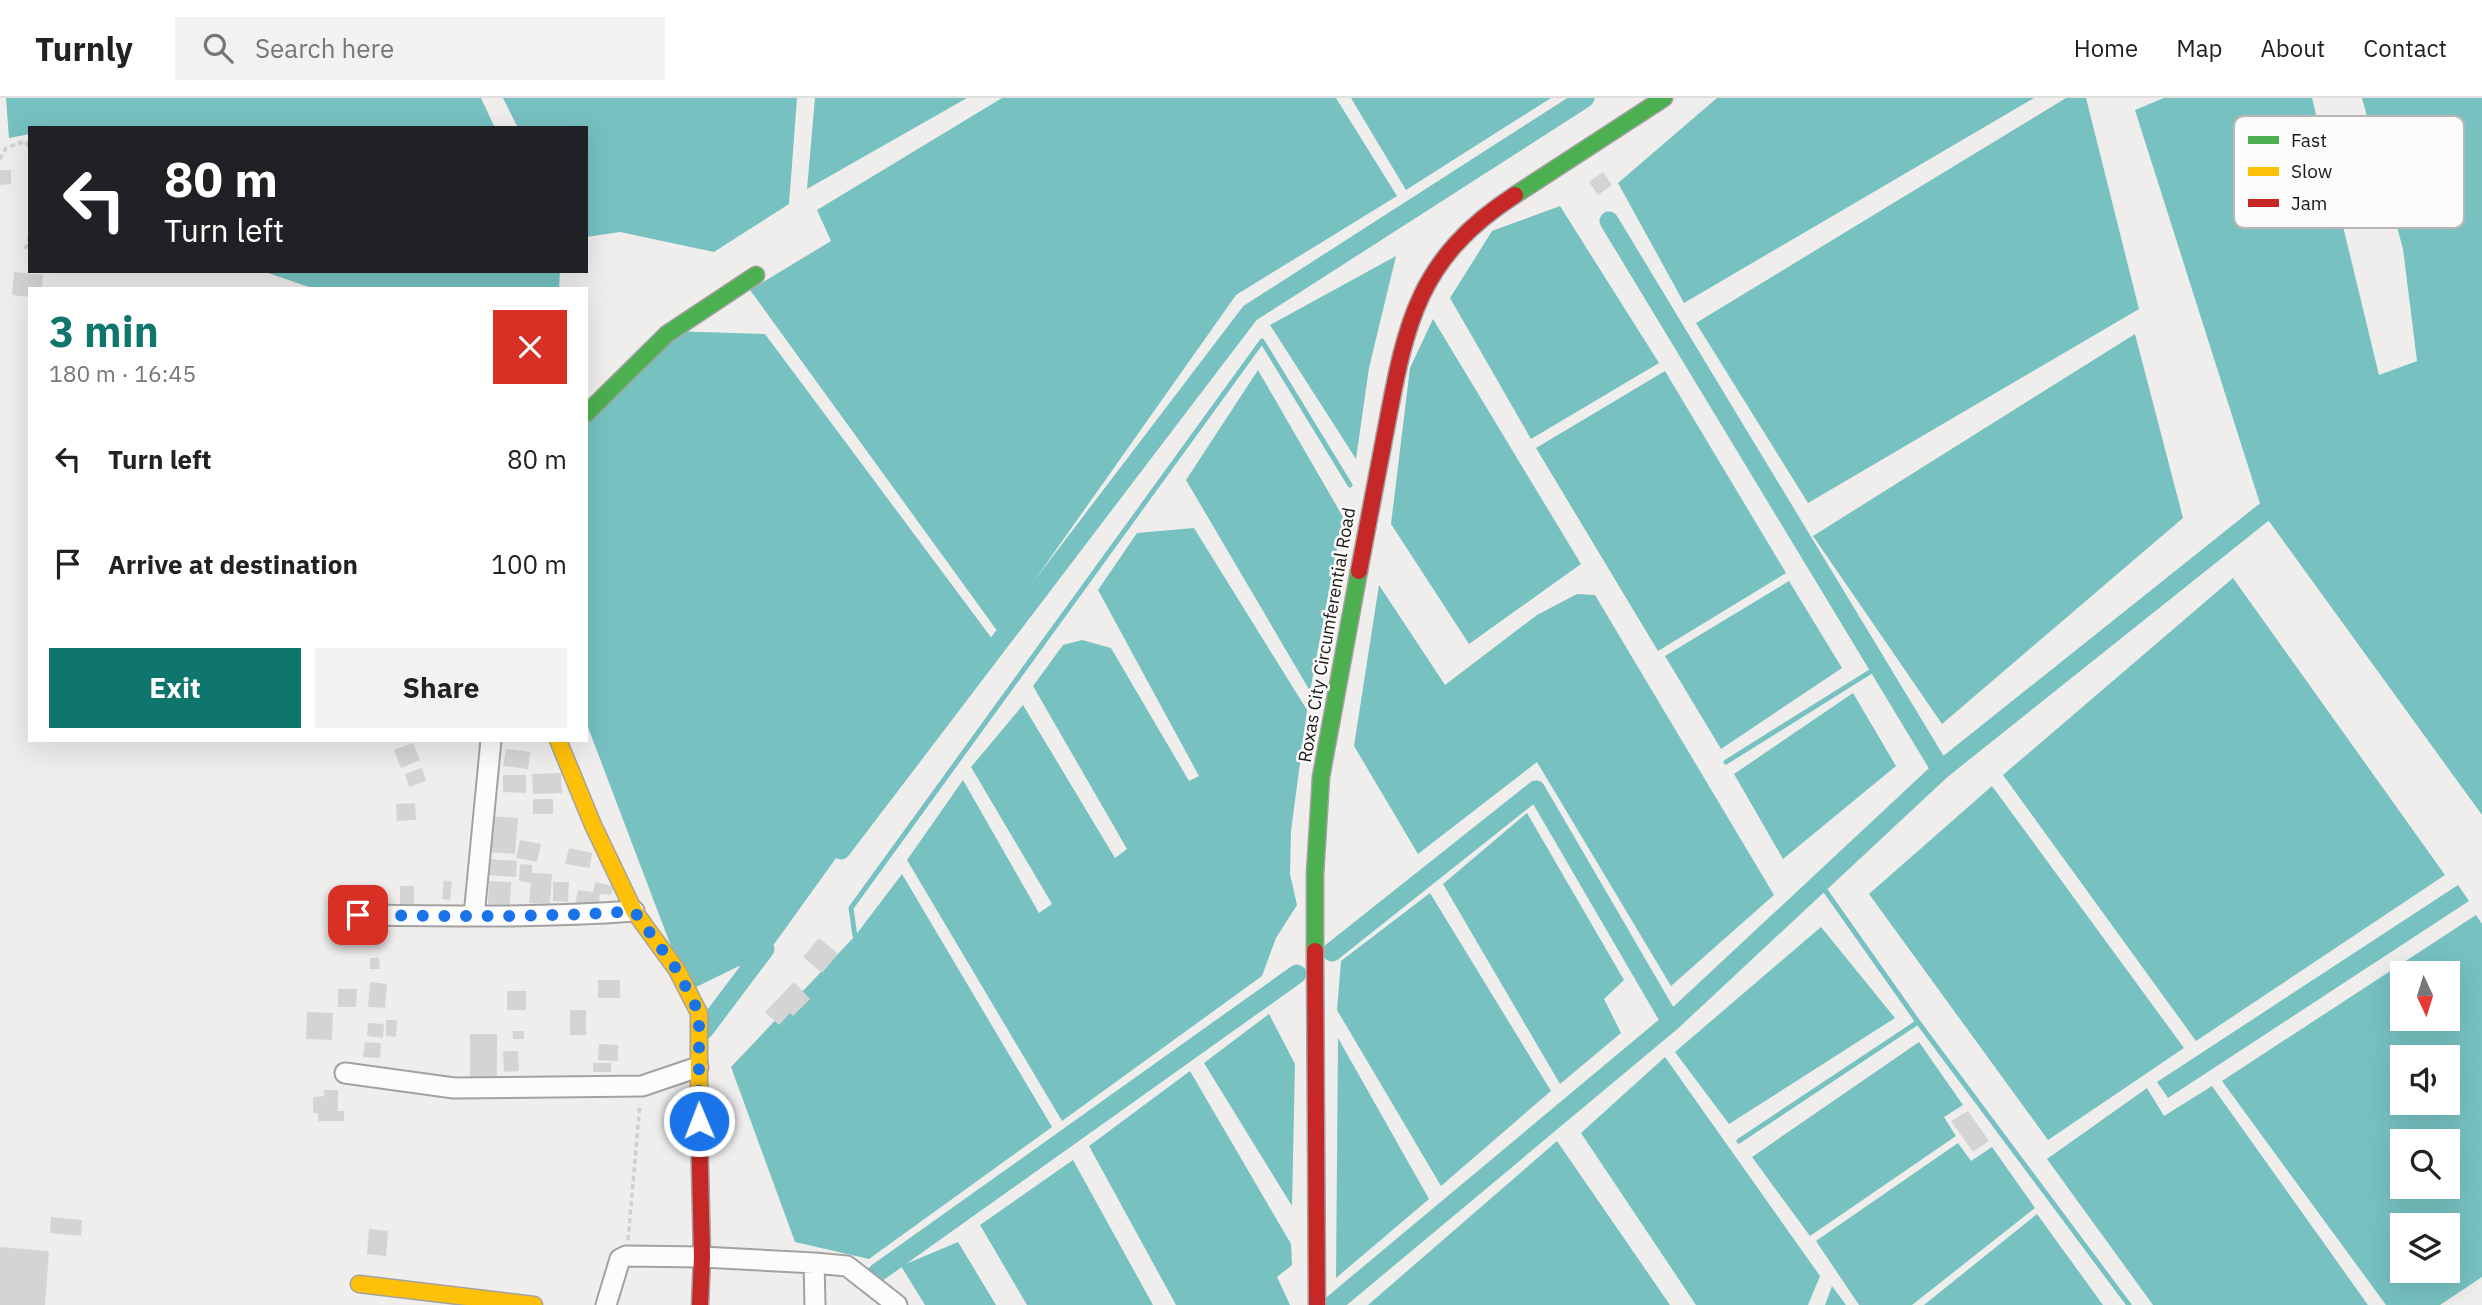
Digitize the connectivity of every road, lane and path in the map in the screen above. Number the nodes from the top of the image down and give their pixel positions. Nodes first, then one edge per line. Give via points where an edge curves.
1 (1664, 98) edge
2 (28, 146) edge
3 (0, 159) edge
4 (28, 242) edge
5 (25, 250) dead end
6 (756, 275) dead end
7 (588, 412) edge
8 (491, 742) edge
9 (559, 742) edge
10 (634, 911) junction
11 (358, 915) dead end
12 (474, 916) junction
13 (698, 1067) junction
14 (345, 1073) dead end
15 (642, 1086) junction
16 (626, 1256) junction
17 (702, 1257) junction
18 (814, 1263) junction
19 (359, 1284) dead end
20 (534, 1305) edge
21 (606, 1305) edge
22 (700, 1305) edge
23 (815, 1305) edge
24 (897, 1305) edge
25 (1317, 1305) edge

1 - 25 main road, Roxas City Circumferential Road via 1489,212 1465,234 1431,276 1400,352 1321,777 1315,874
2 - 3 path via 25,141 6,148
4 - 5 path
6 - 7 main road via 667,334
8 - 12 street
9 - 10 main road
10 - 12 street
10 - 13 main road via 677,970 699,1013
11 - 12 street
13 - 15 street
13 - 17 main road
14 - 15 street via 454,1088
15 - 16 path
16 - 17 street
16 - 21 street via 620,1259
17 - 18 street
17 - 22 main road
18 - 23 street
18 - 24 street via 847,1266
19 - 20 main road

